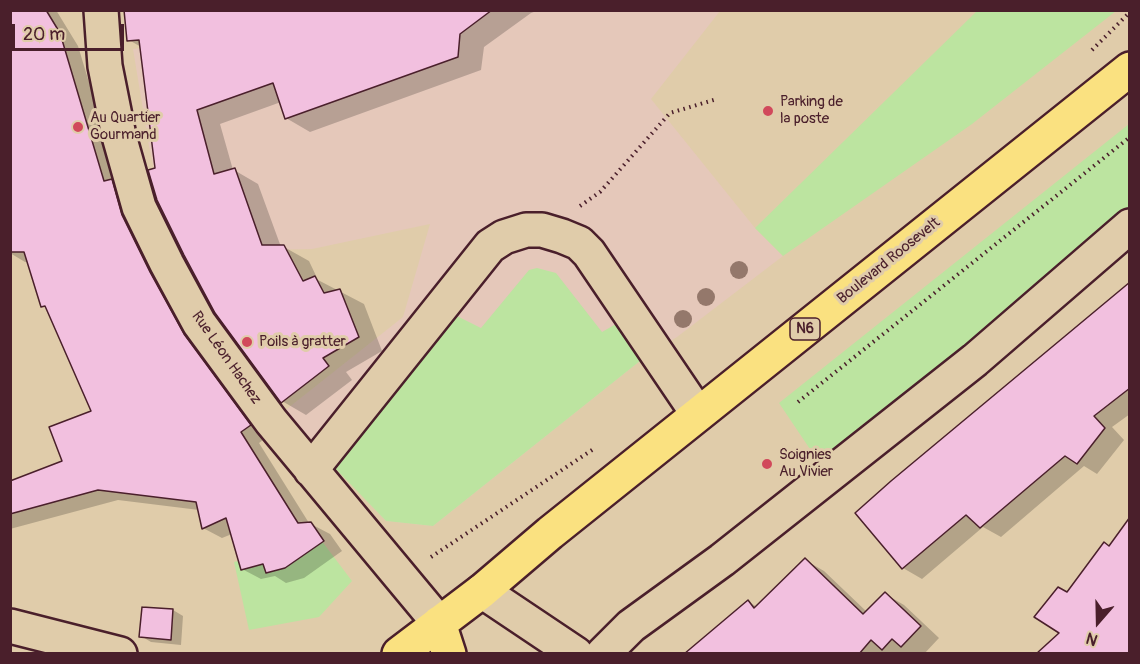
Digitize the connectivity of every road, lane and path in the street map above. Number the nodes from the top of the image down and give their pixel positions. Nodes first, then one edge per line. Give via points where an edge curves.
1 (101, 10) edge
2 (1130, 69) edge
3 (717, 99) dead end
4 (1130, 137) edge
5 (1130, 226) edge
6 (542, 230) junction
7 (798, 402) dead end
8 (698, 414) junction
9 (311, 470) junction
10 (482, 591) junction
11 (439, 622) junction
12 (10, 626) edge
13 (120, 654) edge
14 (399, 654) edge
15 (449, 654) edge
16 (576, 654) edge
17 (603, 654) edge

1 - 9 street, Rue Léon Hachez via 105,66 139,207 199,323
2 - 8 main road, Boulevard Roosevelt / N6
3 - 6 path via 670,113 600,192
4 - 7 path
5 - 17 street via 975,360 722,560 631,626
6 - 8 street via 579,243 589,252
6 - 9 street via 526,230 490,246
8 - 10 main road, Boulevard Roosevelt / N6
9 - 11 street, Rue Léon Hachez
10 - 11 main road, N6
10 - 16 street
11 - 14 main road, N6
11 - 15 main road
12 - 13 street

